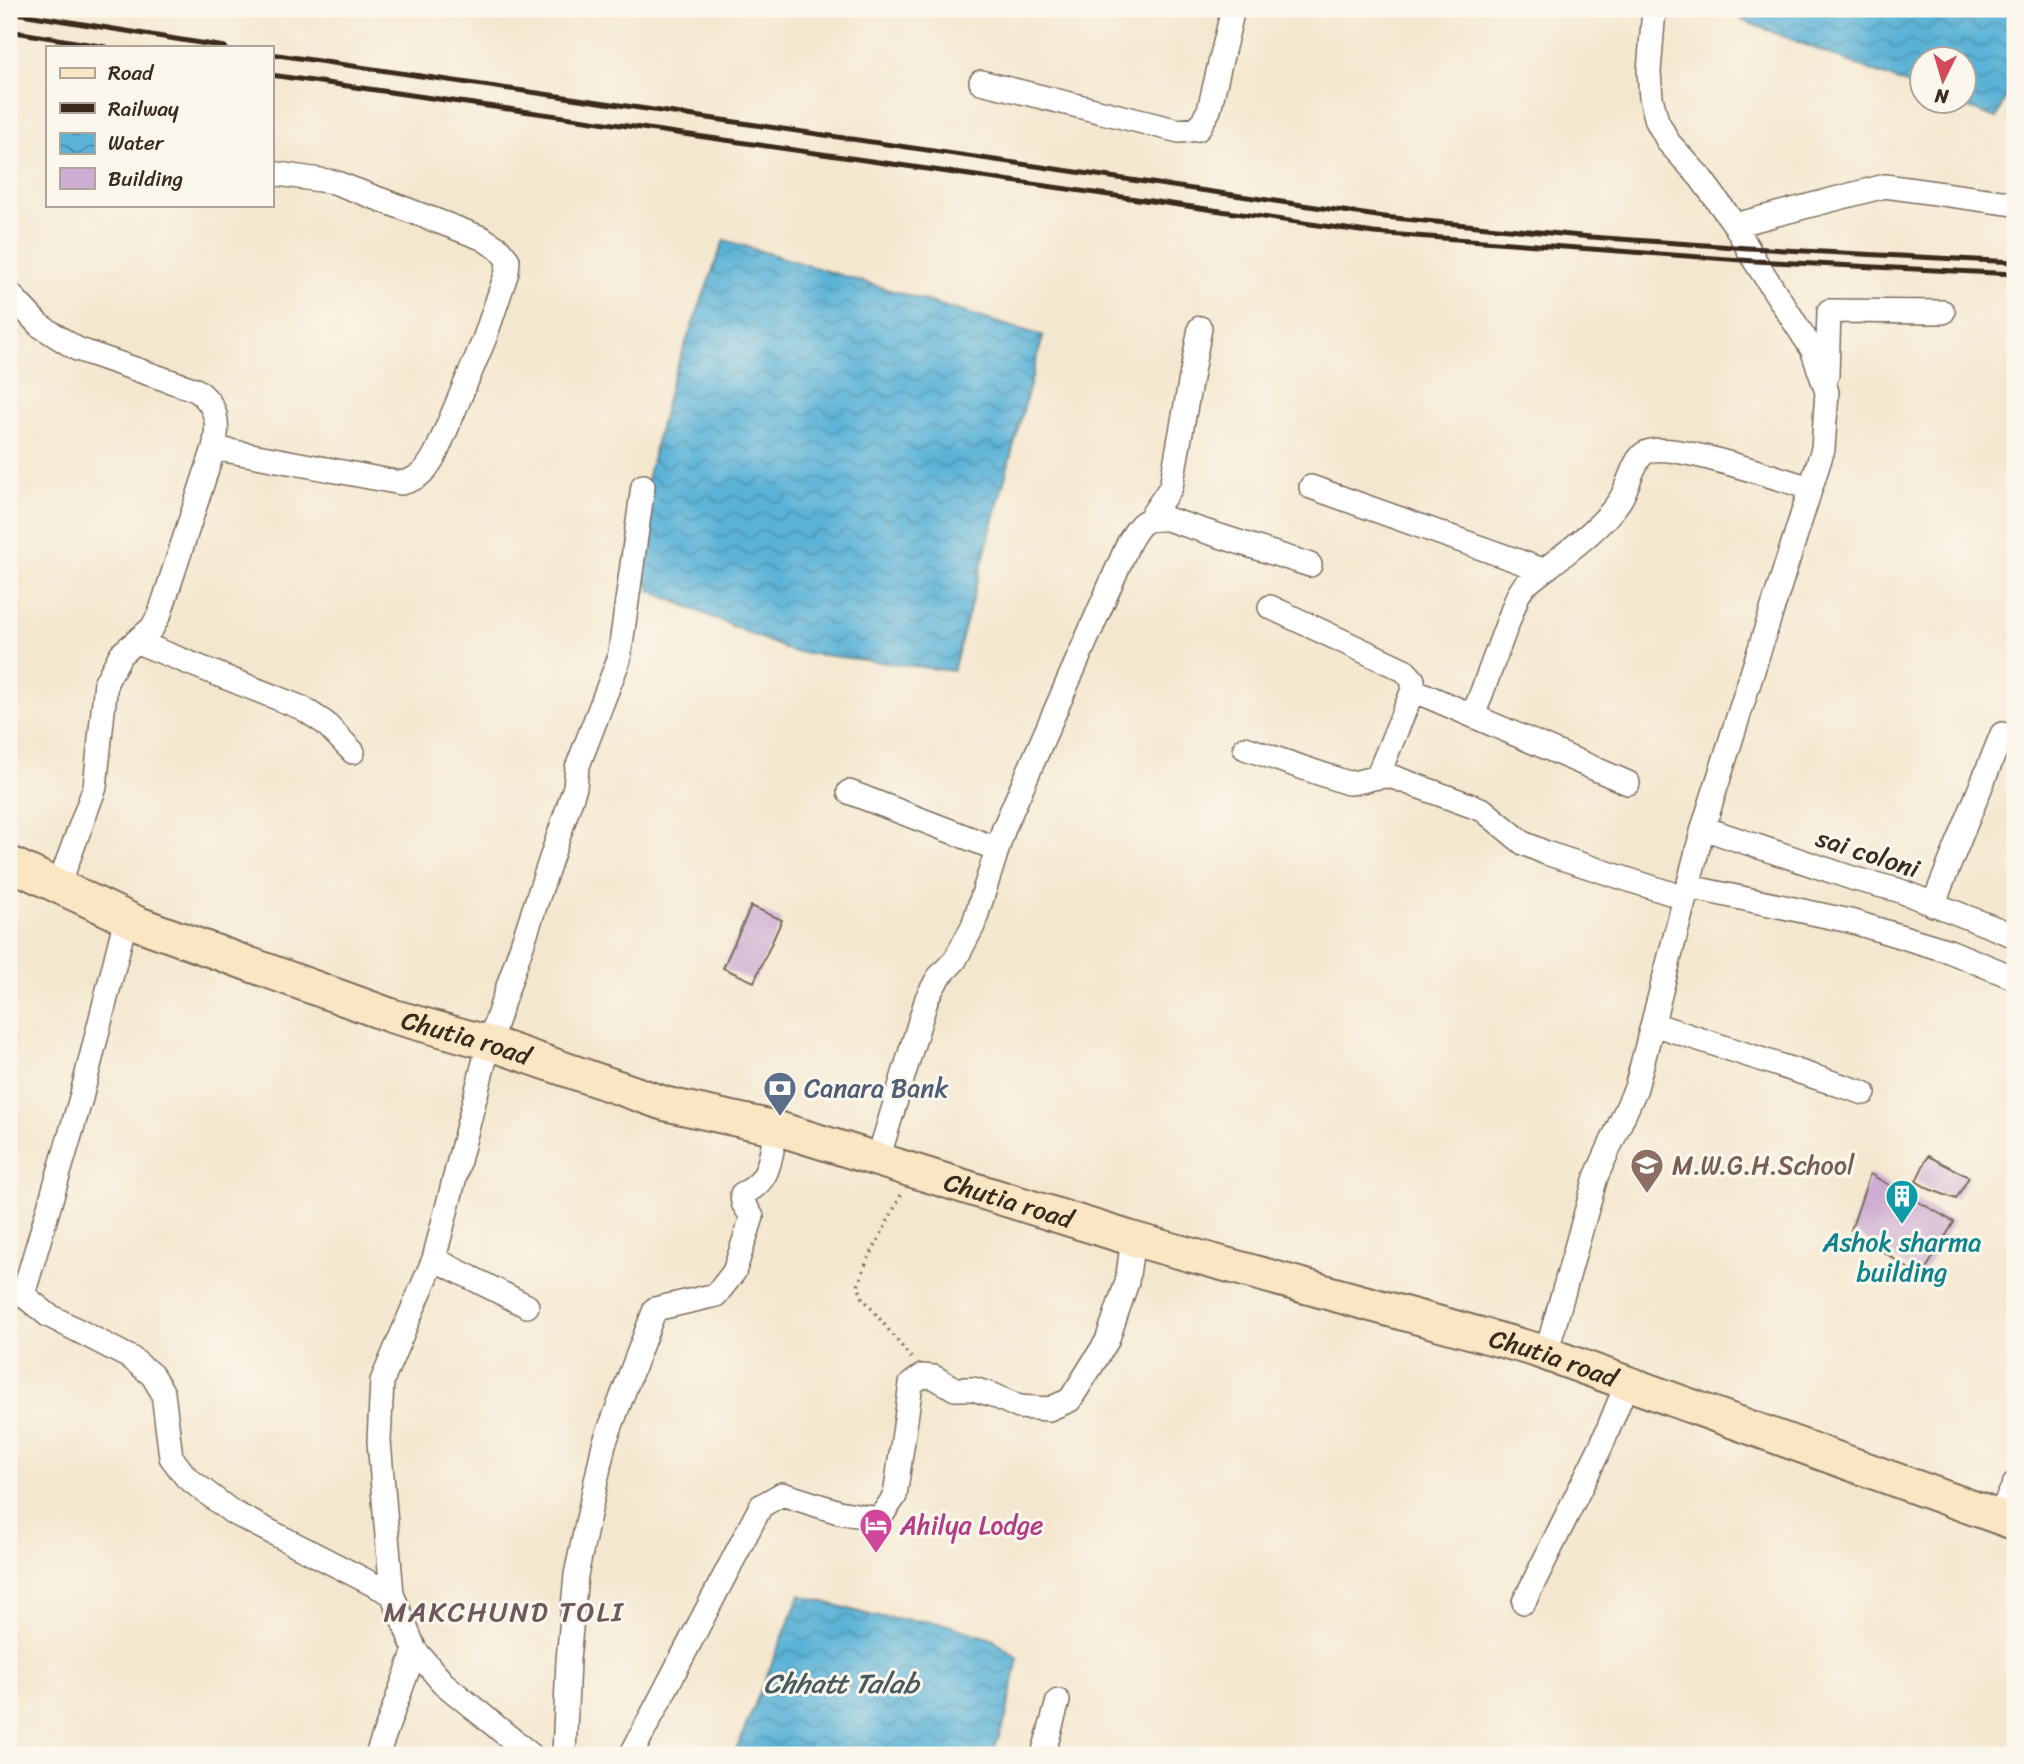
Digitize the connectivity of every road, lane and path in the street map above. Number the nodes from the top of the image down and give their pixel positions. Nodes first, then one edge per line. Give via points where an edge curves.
1 (1233, 9) edge
2 (1654, 9) edge
3 (981, 82) dead end
4 (273, 173) edge
5 (2015, 204) edge
6 (1735, 225) junction
7 (9, 293) edge
8 (1943, 312) dead end
9 (1199, 328) dead end
10 (1827, 392) junction
11 (214, 448) junction
12 (643, 486) dead end
13 (1311, 487) dead end
14 (1810, 488) junction
15 (1150, 518) junction
16 (1310, 565) dead end
17 (1543, 570) junction
18 (1270, 607) dead end
19 (137, 642) junction
20 (1413, 690) junction
21 (1473, 716) junction
22 (2002, 734) dead end
23 (1245, 748) dead end
24 (353, 752) dead end
25 (1378, 775) junction
26 (1628, 783) dead end
27 (849, 792) dead end
28 (1703, 828) junction
29 (997, 849) junction
30 (9, 863) edge
31 (58, 887) junction
32 (1687, 893) junction
33 (1933, 905) junction
34 (126, 918) junction
35 (2015, 936) edge
36 (2015, 978) edge
37 (1653, 1024) junction
38 (489, 1043) junction
39 (1864, 1093) dead end
40 (776, 1128) junction
41 (878, 1160) junction
42 (912, 1170) junction
43 (1133, 1239) junction
44 (434, 1259) junction
45 (16, 1292) edge
46 (527, 1307) dead end
47 (1546, 1353) junction
48 (922, 1376) junction
49 (1627, 1383) junction
50 (2015, 1483) edge
51 (2007, 1520) edge
52 (392, 1594) junction
53 (1524, 1602) dead end
54 (415, 1650) junction
55 (1058, 1701) dead end
56 (377, 1755) edge
57 (531, 1755) edge
58 (564, 1755) edge
59 (631, 1755) edge
60 (1043, 1755) edge

1 - 3 street via 1209,110 1198,128 1179,131
2 - 6 street via 1649,72 1657,121 1669,143
4 - 11 street via 334,182 482,238 508,260 507,272 437,451 415,480 401,483
5 - 6 street via 1885,186
6 - 10 street via 1812,349
7 - 11 street via 38,325 77,349 206,397 218,422
8 - 10 street via 1829,311
9 - 15 street via 1171,486
10 - 14 street via 1823,449
11 - 19 street via 160,613
12 - 38 street via 619,659 577,768 575,787
13 - 17 street
14 - 17 street via 1679,450 1644,453 1617,505
14 - 28 street
15 - 16 street via 1167,519
15 - 29 street via 1139,525 1129,542
17 - 21 street via 1514,602
18 - 20 street via 1404,670 1413,680
19 - 24 street via 302,708 325,723
19 - 31 street via 121,654 106,682 95,787
20 - 21 street
20 - 25 street
21 - 26 street
22 - 33 street
23 - 25 street via 1348,783
25 - 32 street via 1483,810 1523,843 1546,853
27 - 29 street
28 - 32 street
28 - 33 street, sai coloni
29 - 41 street via 973,926 955,960 926,998
30 - 31 street, Chutia road
31 - 34 street, Chutia road
32 - 36 street via 1862,925 1949,951
32 - 37 street
33 - 35 street, sai coloni
34 - 38 street, Chutia road via 392,1016
34 - 45 street via 81,1098
37 - 39 street
37 - 47 street via 1636,1087 1596,1177
38 - 40 street, Chutia road via 666,1104
38 - 44 street
40 - 41 street, Chutia road
40 - 58 street via 768,1169 756,1188 742,1194 752,1217 734,1272 716,1295 655,1309 604,1444 576,1575
41 - 42 street, Chutia road
42 - 43 street, Chutia road
42 - 48 path via 858,1286
43 - 47 street, Chutia road
43 - 48 street via 1126,1282 1107,1340 1070,1400 1049,1409 1019,1407 993,1395 955,1389
44 - 46 street
44 - 52 street via 382,1381 379,1440
45 - 52 street via 48,1315 131,1358 152,1375 163,1393 171,1457 186,1477 232,1512
47 - 49 street, Chutia road
48 - 59 street via 911,1384 895,1496 879,1519 839,1513 782,1494 761,1506
49 - 51 street, Chutia road
49 - 53 street
50 - 51 street
52 - 54 street
54 - 56 street
54 - 57 street via 443,1683
55 - 60 street

